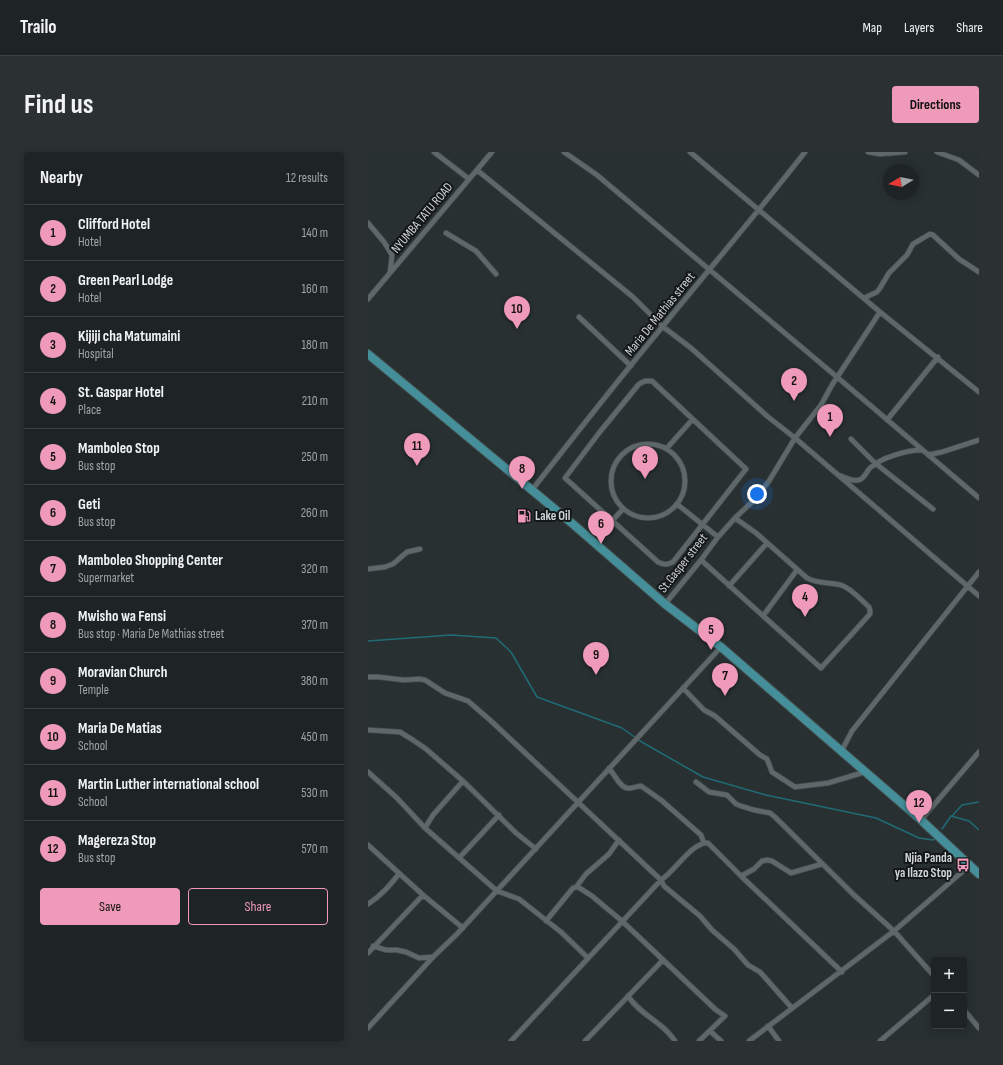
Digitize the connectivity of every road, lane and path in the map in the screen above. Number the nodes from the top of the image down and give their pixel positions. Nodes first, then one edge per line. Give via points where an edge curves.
1 (434, 152) edge
2 (492, 152) edge
3 (564, 152) edge
4 (690, 152) edge
5 (805, 152) edge
6 (868, 152) edge
7 (905, 152) edge
8 (937, 152) edge
9 (477, 170) junction
10 (979, 175) edge
11 (469, 180) junction
12 (758, 210) junction
13 (368, 223) edge
14 (446, 233) dead end
15 (710, 270) junction
16 (979, 272) edge
17 (390, 273) junction
18 (496, 274) dead end
19 (864, 298) junction
20 (368, 299) edge
21 (880, 312) junction
22 (579, 317) dead end
23 (662, 326) junction
24 (368, 354) edge
25 (938, 357) junction
26 (631, 366) junction
27 (837, 377) junction
28 (979, 392) edge
29 (821, 405) junction
30 (829, 415) dead end
31 (692, 420) junction
32 (887, 420) junction
33 (795, 438) junction
34 (851, 439) dead end
35 (979, 440) edge
36 (667, 448) junction
37 (922, 450) junction
38 (928, 455) junction
39 (875, 463) junction
40 (836, 475) junction
41 (532, 490) junction
42 (979, 498) edge
43 (677, 504) junction
44 (623, 509) junction
45 (933, 510) dead end
46 (735, 518) junction
47 (612, 522) junction
48 (703, 523) junction
49 (718, 537) junction
50 (767, 543) junction
51 (420, 549) dead end
52 (701, 560) junction
53 (368, 569) edge
54 (797, 570) junction
55 (979, 572) edge
56 (729, 586) junction
57 (968, 586) junction
58 (979, 596) edge
59 (665, 604) junction
60 (763, 616) junction
61 (721, 647) junction
62 (368, 677) edge
63 (683, 688) junction
64 (368, 730) edge
65 (842, 752) junction
66 (979, 752) edge
67 (609, 768) junction
68 (368, 772) edge
69 (865, 772) junction
70 (463, 781) junction
71 (696, 782) dead end
72 (578, 803) junction
73 (499, 815) junction
74 (921, 820) junction
75 (425, 828) junction
76 (619, 840) junction
77 (704, 843) junction
78 (368, 845) edge
79 (536, 848) junction
80 (459, 858) junction
81 (822, 864) junction
82 (970, 865) junction
83 (399, 874) junction
84 (979, 874) edge
85 (741, 876) junction
86 (661, 880) junction
87 (576, 887) junction
88 (497, 891) junction
89 (423, 895) junction
90 (368, 904) edge
91 (546, 921) junction
92 (622, 921) junction
93 (463, 928) junction
94 (894, 931) junction
95 (374, 946) junction
96 (368, 953) edge
97 (432, 957) junction
98 (588, 958) junction
99 (663, 960) junction
100 (842, 972) junction
101 (931, 973) edge
102 (628, 996) junction
103 (931, 998) edge
104 (792, 1008) junction
105 (967, 1014) edge
106 (768, 1026) junction
107 (368, 1028) edge
108 (979, 1028) edge
109 (710, 1031) junction
110 (511, 1041) edge
111 (585, 1041) edge
112 (675, 1041) edge
113 (699, 1041) edge
114 (721, 1041) edge
115 (749, 1041) edge
116 (779, 1041) edge
117 (880, 1041) edge

1 - 11 street
2 - 9 street, NYUMBA TATU ROAD
3 - 15 street via 597,175
4 - 12 street
5 - 12 street, Maria De Mathias street
6 - 7 street
8 - 10 street via 959,160
9 - 11 street, NYUMBA TATU ROAD
9 - 23 street via 632,297
11 - 17 street, NYUMBA TATU ROAD
12 - 15 street, Maria De Mathias street
12 - 19 street
13 - 17 street via 392,255
14 - 18 street via 476,251
15 - 23 street, Maria De Mathias street
15 - 27 street
16 - 19 street via 930,234 913,244 907,255 889,272 880,288
17 - 20 street, NYUMBA TATU ROAD
19 - 21 street
21 - 25 street
21 - 27 street, St.Gasper street
22 - 26 street
23 - 26 street, Maria De Mathias street
23 - 33 street
24 - 41 highway
25 - 28 street
25 - 32 street
26 - 41 street, Maria De Mathias street
27 - 29 street, St.Gasper street
27 - 32 street
29 - 30 street
29 - 33 street, St.Gasper street
31 - 36 street
31 - 47 street via 652,381 645,381 639,384 599,433 565,478
31 - 48 street via 746,469
32 - 37 street
33 - 40 street
33 - 46 street, St.Gasper street via 769,481
34 - 39 street
35 - 38 street
36 - 43 street via 677,457 683,468 683,493
36 - 44 street via 653,444 638,444 628,448 615,463 611,472 611,488 616,502
37 - 38 street
37 - 39 street via 891,456
38 - 42 street
39 - 40 street via 859,480
39 - 45 street
40 - 57 street
41 - 59 highway
43 - 44 street via 664,515 647,519 634,516
43 - 48 street
44 - 47 street
46 - 49 street, St.Gasper street
46 - 50 street
47 - 48 street via 664,565 673,562
48 - 49 street
49 - 52 street, St.Gasper street
50 - 54 street
50 - 56 street
51 - 53 street via 406,552 393,564
52 - 56 street
52 - 59 street, St.Gasper street
54 - 60 street
54 - 60 street via 810,580 844,586 869,607 870,614 821,668
55 - 57 street
56 - 60 street
57 - 58 street
57 - 65 street via 852,731
59 - 61 highway
61 - 63 street
61 - 65 highway
62 - 72 street via 419,679 445,693 468,701
63 - 67 street
63 - 69 street via 704,710 715,716 767,759 772,772 795,787 828,783
64 - 70 street via 400,732 426,749
65 - 69 highway
66 - 74 street
67 - 72 street
67 - 77 street via 625,787 640,785 652,793 699,833
68 - 75 street
69 - 74 highway
70 - 73 street
70 - 75 street
71 - 81 street via 709,792 727,795 736,804 770,813
72 - 76 street
72 - 79 street
73 - 79 street via 516,833
73 - 80 street
74 - 82 highway
75 - 80 street
76 - 86 street
76 - 87 street via 609,854 586,874
77 - 85 street via 711,846
77 - 86 street via 696,847
78 - 83 street
79 - 88 street
80 - 88 street
81 - 85 street via 791,873 766,860
81 - 94 street
82 - 84 highway
82 - 94 street
83 - 89 street
83 - 90 street via 388,888
85 - 100 street
86 - 92 street
86 - 104 street via 664,886 734,948 748,965 760,972
87 - 91 street
87 - 92 street via 592,896
88 - 91 street via 519,899
88 - 93 street
89 - 93 street
89 - 95 street
91 - 98 street
92 - 98 street
92 - 99 street
93 - 97 street
94 - 100 street
94 - 101 street
95 - 96 street
95 - 97 street via 406,952 419,958
97 - 107 street
98 - 110 street
99 - 102 street
99 - 109 street via 725,1016
100 - 104 street
102 - 111 street
102 - 112 street via 635,1006 666,1029
103 - 117 street
104 - 106 street
105 - 108 street
106 - 115 street
106 - 116 street
109 - 113 street
109 - 114 street

